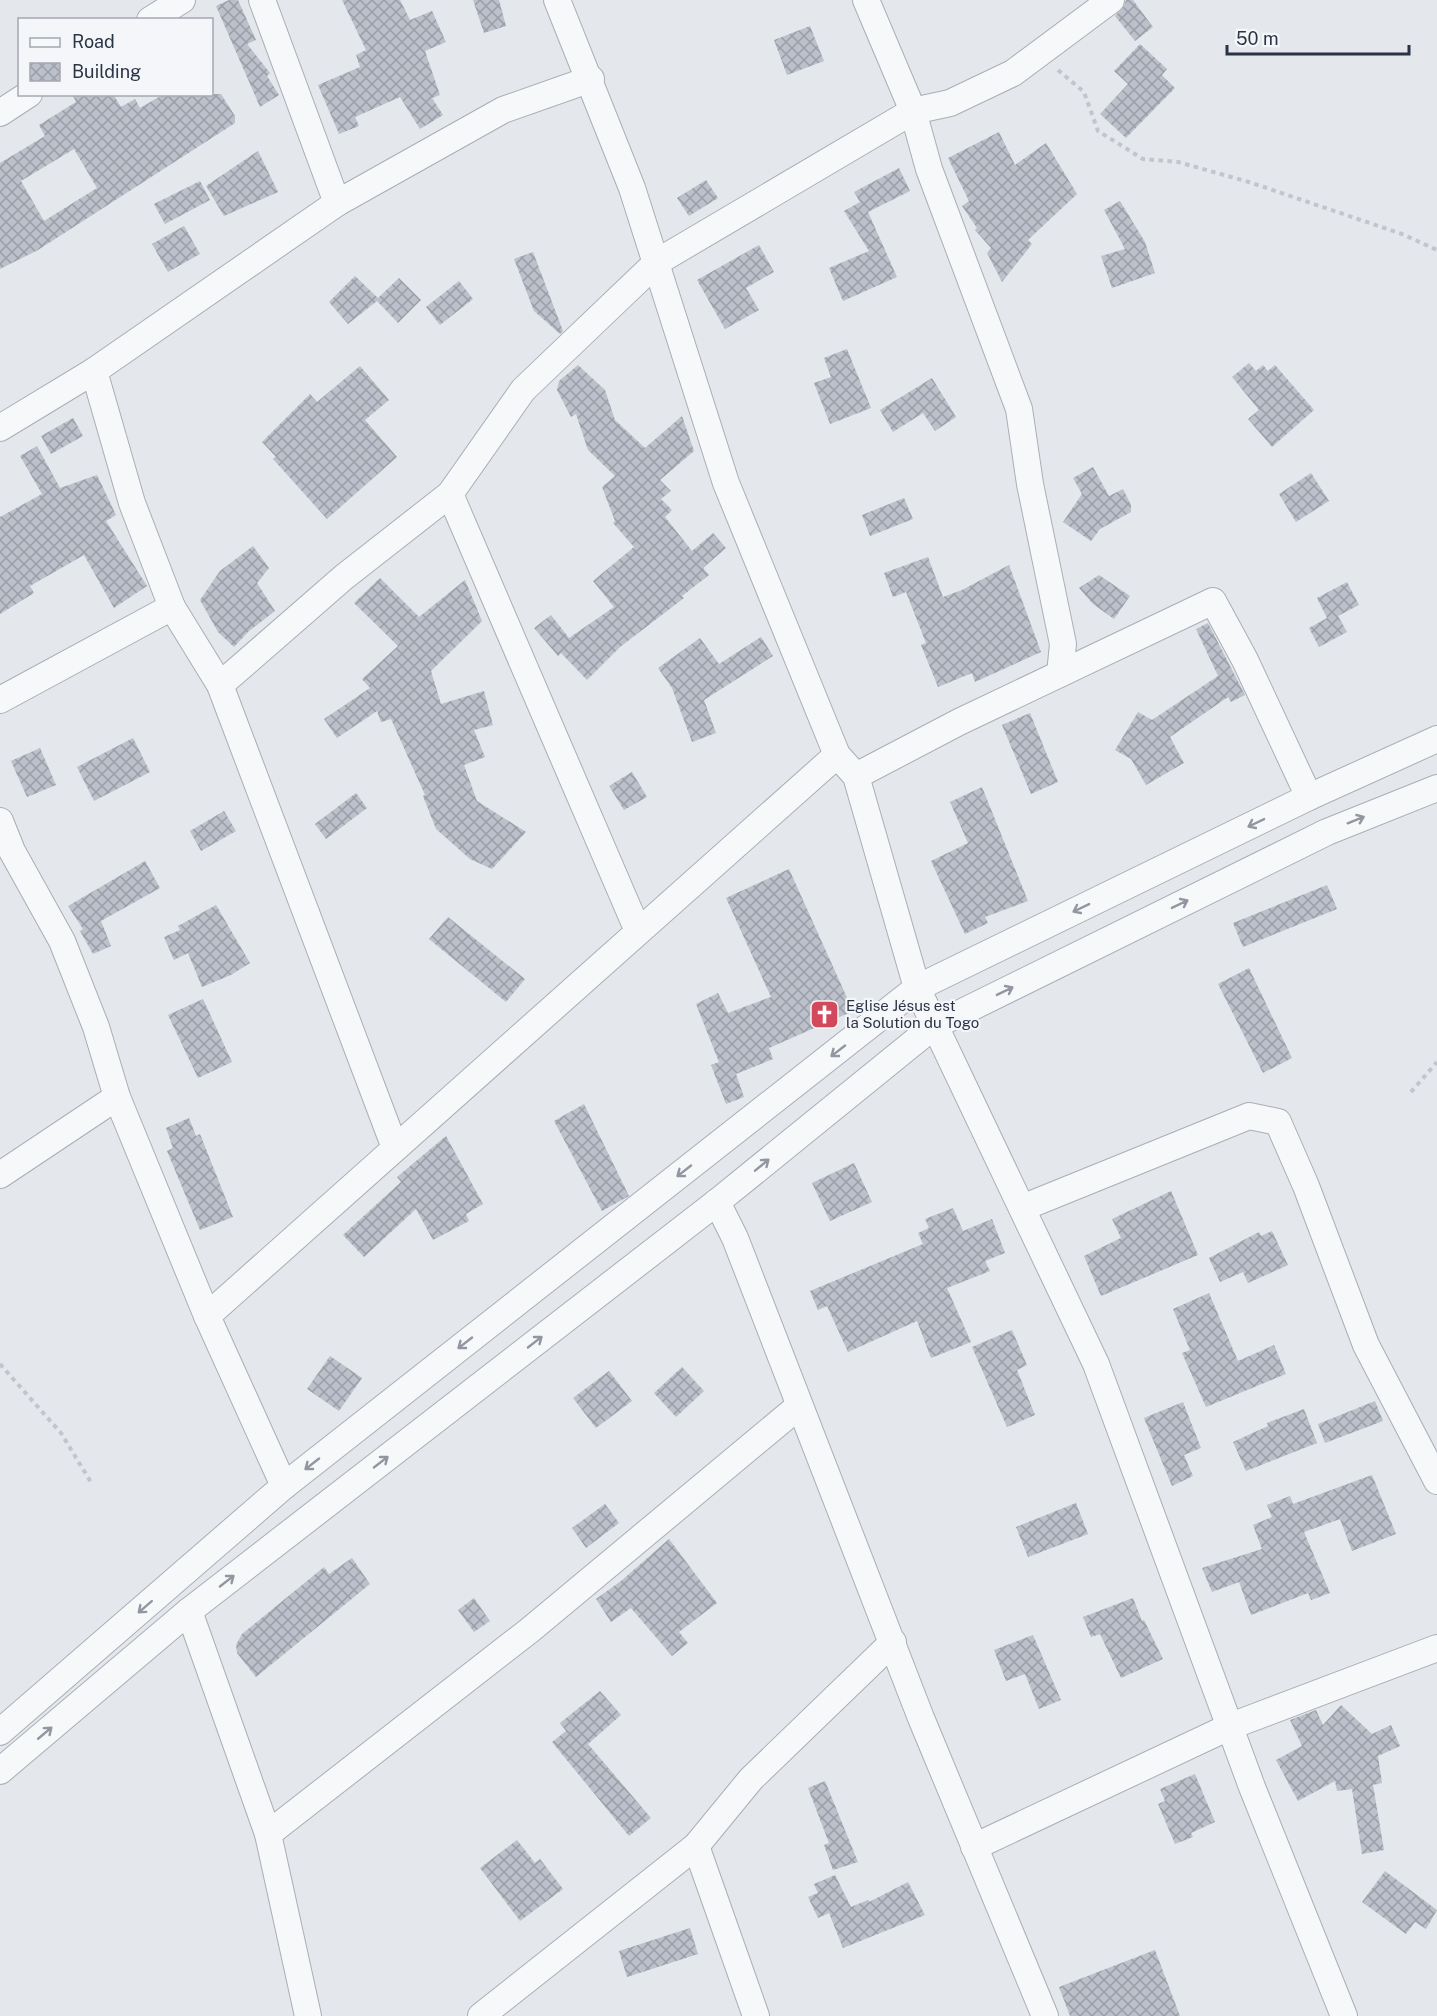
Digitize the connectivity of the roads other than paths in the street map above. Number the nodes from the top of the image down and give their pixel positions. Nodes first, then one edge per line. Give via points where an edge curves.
1 (182, 0) edge
2 (262, 0) edge
3 (556, 0) edge
4 (866, 0) edge
5 (1111, 0) edge
6 (153, 18) edge
7 (591, 79) junction
8 (26, 96) edge
9 (913, 111) junction
10 (0, 113) edge
11 (337, 203) junction
12 (657, 262) junction
13 (94, 371) junction
14 (0, 428) edge
15 (450, 494) junction
16 (172, 607) junction
17 (1060, 674) junction
18 (220, 685) junction
19 (0, 700) edge
20 (1437, 739) edge
21 (837, 755) junction
22 (856, 776) junction
23 (1437, 788) edge
24 (1309, 797) junction
25 (0, 821) edge
26 (638, 931) junction
27 (917, 988) junction
28 (934, 1026) junction
29 (117, 1097) junction
30 (395, 1148) junction
31 (0, 1175) edge
32 (717, 1202) junction
33 (1022, 1208) junction
34 (207, 1316) junction
35 (799, 1406) junction
36 (1437, 1481) edge
37 (284, 1486) junction
38 (189, 1611) junction
39 (893, 1642) junction
40 (1437, 1648) edge
41 (1231, 1726) junction
42 (0, 1732) edge
43 (0, 1771) edge
44 (268, 1834) junction
45 (696, 1846) junction
46 (975, 1847) junction
47 (488, 2014) edge
48 (308, 2016) edge
49 (756, 2016) edge
50 (1045, 2016) edge
51 (1344, 2016) edge

1 - 6 street
2 - 11 street
3 - 7 street
4 - 9 street
5 - 9 street via 1013,73 950,103
7 - 11 street via 503,110
7 - 12 street
8 - 10 street
9 - 12 street
9 - 17 street via 929,169 1019,409 1063,644
11 - 13 street
12 - 15 street via 523,390
12 - 21 street via 726,483
13 - 14 street
13 - 16 street via 132,503
15 - 18 street via 344,577
15 - 26 street
16 - 18 street
16 - 19 street
17 - 22 street
17 - 24 street via 1213,601
18 - 30 street
20 - 24 street
21 - 22 street
21 - 26 street
22 - 27 street
28 -> 23 street via 1327,832
24 -> 27 street
25 - 29 street via 12,851 62,941 96,1027
26 - 30 street
27 - 28 street
27 -> 37 street
32 -> 28 street
28 - 33 street
29 - 31 street
29 - 34 street
30 - 34 street
32 - 35 street via 735,1238
38 -> 32 street
33 - 36 street via 1249,1116 1278,1122 1366,1345
33 - 41 street via 1096,1364
34 - 37 street
35 - 39 street
35 - 44 street via 530,1630
37 -> 42 street
43 -> 38 street
38 - 44 street
39 - 45 street via 751,1779
39 - 46 street
40 - 41 street
41 - 46 street
41 - 51 street via 1251,1787
44 - 48 street
45 - 47 street
45 - 49 street
46 - 50 street

